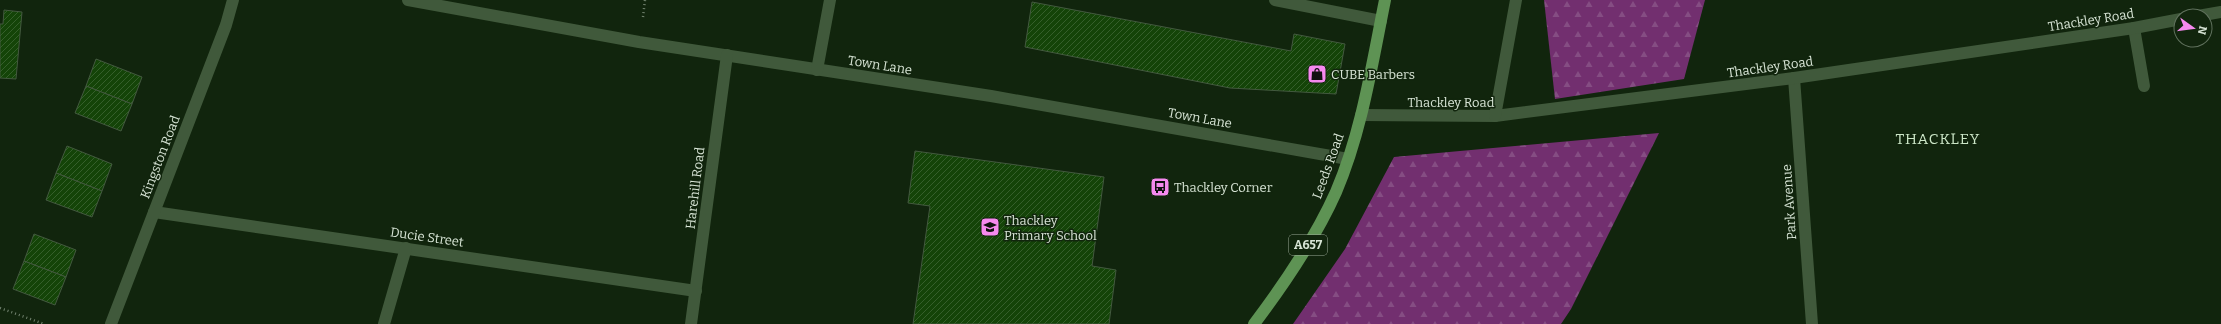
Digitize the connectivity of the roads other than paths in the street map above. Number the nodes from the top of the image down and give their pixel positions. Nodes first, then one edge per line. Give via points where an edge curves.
1 (233, 0) edge
2 (408, 0) edge
3 (830, 0) edge
4 (1275, 0) edge
5 (1385, 0) edge
6 (1516, 0) edge
7 (1381, 21) junction
8 (2173, 21) edge
9 (2134, 28) junction
10 (727, 55) junction
11 (817, 70) junction
12 (1794, 78) junction
13 (2144, 86) dead end
14 (1361, 115) junction
15 (1496, 116) junction
16 (1348, 159) junction
17 (154, 212) junction
18 (406, 248) junction
19 (696, 290) junction
20 (111, 324) edge
21 (384, 324) edge
22 (691, 324) edge
23 (1254, 324) edge
24 (1812, 324) edge

1 - 17 street, Kingston Road via 226,25
2 - 10 street, Town Lane via 639,42
3 - 11 street
4 - 7 street
5 - 7 main road, Leeds Road / A657
6 - 15 street
7 - 14 main road, Leeds Road / A657
8 - 9 street, Thackley Road
9 - 12 street, Thackley Road
9 - 13 street
10 - 11 street, Town Lane
10 - 19 street, Harehill Road
11 - 16 street, Town Lane via 992,96
12 - 15 street, Thackley Road
12 - 24 street, Park Avenue
14 - 15 street, Thackley Road
14 - 16 main road, Leeds Road / A657
16 - 23 main road, Leeds Road / A657 via 1318,230
17 - 18 street, Ducie Street
17 - 20 street, Kingston Road
18 - 19 street, Ducie Street
18 - 21 street
19 - 22 street, Harehill Road

